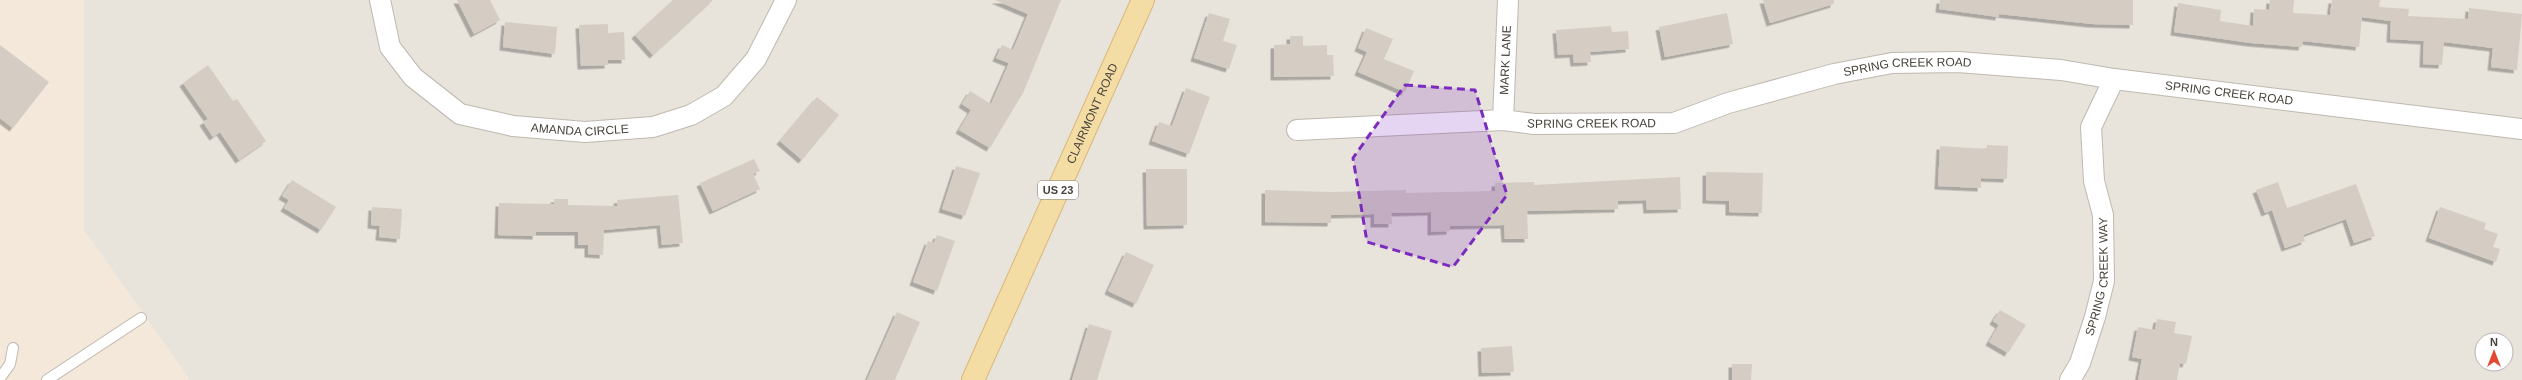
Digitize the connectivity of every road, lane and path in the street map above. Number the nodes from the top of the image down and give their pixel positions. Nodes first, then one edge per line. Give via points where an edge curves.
1 (380, 0) edge
2 (786, 0) edge
3 (1143, 0) edge
4 (1508, 0) edge
5 (2114, 79) junction
6 (1503, 120) junction
7 (2522, 129) edge
8 (1297, 130) dead end
9 (141, 318) dead end
10 (13, 348) dead end
11 (0, 378) edge
12 (46, 380) edge
13 (973, 380) edge
14 (2070, 380) edge

1 - 2 street, AMANDA CIRCLE via 390,47 413,78 460,114 513,126 585,132 653,127 691,115 724,96 756,59
3 - 13 main road, CLAIRMONT ROAD / US 23
4 - 6 street, MARK LANE
5 - 6 street, SPRING CREEK ROAD via 2061,70 1958,62 1892,63 1834,74 1735,101 1674,123 1534,124
5 - 7 street, SPRING CREEK ROAD
5 - 14 street, SPRING CREEK WAY via 2091,127 2094,181 2103,215 2104,281 2080,363
6 - 8 street, SPRING CREEK ROAD
9 - 12 lane
10 - 11 lane via 10,364

